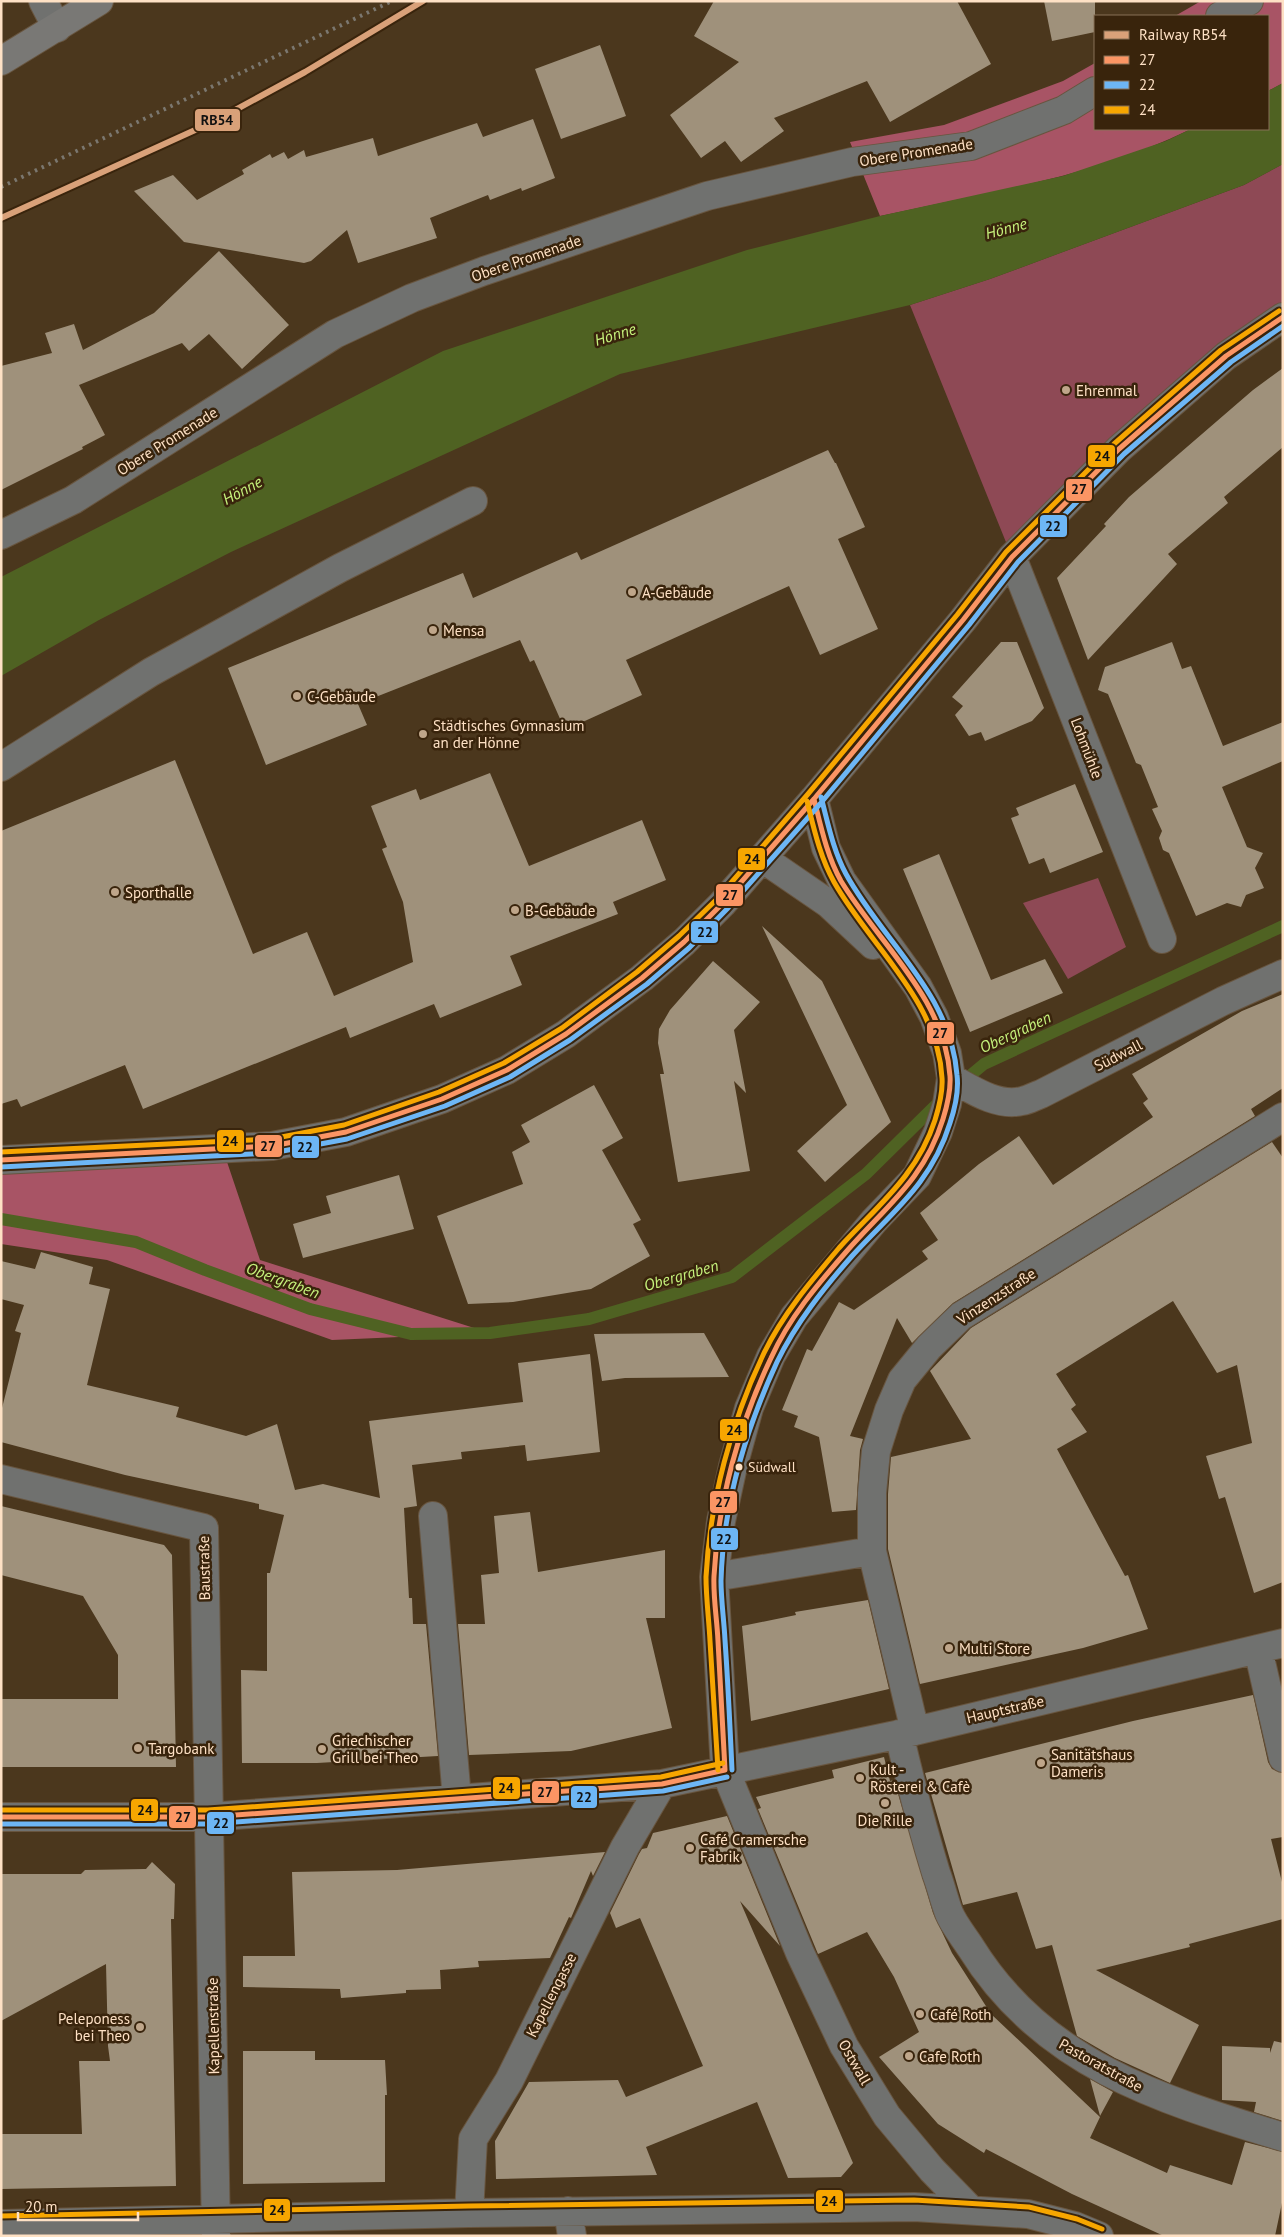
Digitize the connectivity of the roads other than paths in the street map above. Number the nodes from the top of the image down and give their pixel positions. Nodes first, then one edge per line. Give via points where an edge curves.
1 (43, 1) edge
2 (70, 1) edge
3 (99, 1) edge
4 (1249, 1) edge
5 (1222, 15) edge
6 (57, 28) junction
7 (1, 61) edge
8 (1094, 92) edge
9 (1283, 317) edge
10 (473, 501) dead end
11 (1, 535) edge
12 (1012, 558) junction
13 (1, 767) edge
14 (814, 799) junction
15 (762, 858) junction
16 (1162, 939) dead end
17 (1283, 974) edge
18 (918, 987) junction
19 (949, 1066) junction
20 (1283, 1117) edge
21 (1, 1160) edge
22 (1, 1479) edge
23 (433, 1516) dead end
24 (872, 1551) junction
25 (714, 1577) junction
26 (1270, 1646) edge
27 (907, 1732) junction
28 (1283, 1758) edge
29 (725, 1770) junction
30 (662, 1784) junction
31 (457, 1799) junction
32 (208, 1817) junction
33 (1, 1818) edge
34 (1283, 2137) edge
35 (971, 2210) junction
36 (469, 2213) junction
37 (1, 2224) edge
38 (570, 2224) edge
39 (216, 2227) edge
40 (1099, 2236) edge

1 - 6 street
2 - 6 street
3 - 6 main road
4 - 5 street
6 - 7 main road
8 - 11 street, Obere Promenade via 1064,110 971,146 852,162 707,196 412,298 335,334 73,500
9 - 12 street via 1226,356 1119,449
10 - 13 street via 340,568 151,672
12 - 14 street
12 - 16 street, Lohmühle
14 - 15 street
14 - 18 street via 826,848 842,881
15 - 18 street via 829,904
15 - 21 street via 684,942 608,1004 507,1070 442,1099 346,1132 272,1146
17 - 19 street, Südwall via 1021,1102 999,1101 979,1093
18 - 19 street via 934,1017
19 - 25 street via 947,1104 917,1176 874,1221 794,1317 771,1356 749,1408 733,1466 721,1521
20 - 24 street, Vinzenzstraße via 961,1316 929,1346 902,1380 876,1451
22 - 32 street, Baustraße via 204,1528
23 - 31 street
24 - 25 street
24 - 27 street, Vinzenzstraße
25 - 29 street
26 - 27 street, Hauptstraße
26 - 28 street via 1269,1691
27 - 29 street, Hauptstraße
27 - 34 street, Pastoratstraße via 924,1833 950,1914 988,1976 1031,2022 1071,2052 1134,2086 1198,2111
29 - 30 street, Hauptstraße
29 - 35 street, Ostwall via 800,1953 844,2046 887,2116
30 - 31 street, Hauptstraße
30 - 36 street, Kapellengasse via 625,1847 509,2081 473,2139
31 - 32 street, Hauptstraße
32 - 33 street, Hauptstraße
32 - 39 street, Kapellenstraße
35 - 38 street via 914,2207
35 - 40 street via 1028,2214
36 - 38 street
36 - 39 street
37 - 39 street

